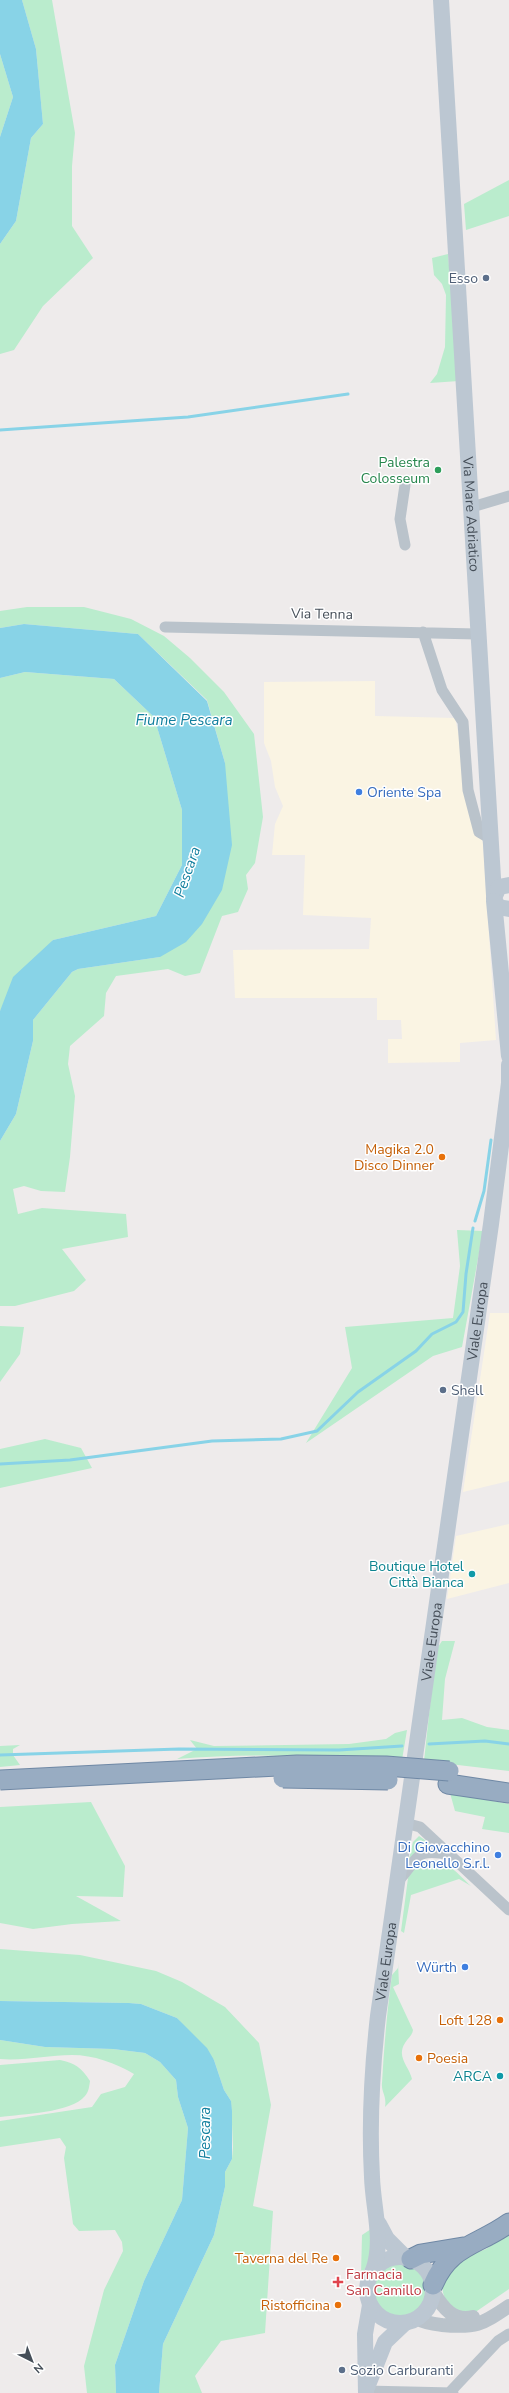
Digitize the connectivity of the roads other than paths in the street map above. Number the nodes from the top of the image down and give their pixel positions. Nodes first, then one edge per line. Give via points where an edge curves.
1 (441, 0) edge
2 (443, 104) junction
3 (452, 165) junction
4 (405, 485) dead end
5 (509, 496) edge
6 (472, 507) junction
7 (405, 545) dead end
8 (165, 627) dead end
9 (423, 632) junction
10 (477, 634) junction
11 (491, 839) junction
12 (492, 863) junction
13 (508, 885) edge
14 (494, 898) junction
15 (509, 910) edge
16 (509, 917) edge
17 (498, 947) junction
18 (509, 1056) edge
19 (509, 1065) edge
20 (448, 1778) junction
21 (0, 1780) edge
22 (509, 1780) edge
23 (0, 1793) edge
24 (509, 1793) edge
25 (405, 1823) junction
26 (450, 1855) junction
27 (395, 1884) junction
28 (509, 1910) edge
29 (377, 2219) junction
30 (509, 2223) edge
31 (464, 2247) junction
32 (408, 2258) junction
33 (373, 2271) junction
34 (434, 2289) junction
35 (509, 2294) edge
36 (370, 2305) junction
37 (509, 2306) edge
38 (412, 2321) junction
39 (509, 2334) edge
40 (366, 2392) edge
41 (452, 2393) edge

1 - 2 main road, Via Mare Adriatico via 446,71 439,85
2 - 3 main road, Via Mare Adriatico
2 - 3 main road, Via Mare Adriatico via 443,145
3 - 6 main road, Via Mare Adriatico
4 - 7 street via 400,519
5 - 6 street
6 - 10 main road, Via Mare Adriatico
8 - 9 street, Via Tenna
9 - 10 street, Via Tenna
9 - 11 street via 442,690 463,722 468,790 479,832
10 - 11 main road, Via Mare Adriatico
11 - 12 main road, Via Mare Adriatico
12 - 13 main road, Via Mare Adriatico via 499,878
12 - 14 main road, Via Mare Adriatico
13 - 14 main road via 499,887
14 - 15 main road via 501,909
14 - 17 main road
16 - 17 main road
17 - 18 main road
19 - 25 main road, Viale Europa via 509,1083 491,1224
20 - 21 highway, bridge via 386,1766 297,1765
20 - 22 highway
20 - 23 highway, bridge via 296,1778
20 - 24 highway
25 - 26 street via 420,1827
25 - 27 main road, Viale Europa
26 - 27 street via 431,1852 418,1857
26 - 28 street
27 - 29 main road, Viale Europa via 374,2063 372,2177
29 - 32 main road, Viale Europa via 387,2239
29 - 33 main road, Viale Europa via 378,2243
30 - 31 highway via 490,2236
31 - 32 highway
31 - 34 highway via 445,2263
32 - 33 main road via 390,2259
32 - 34 main road via 426,2269
33 - 36 main road via 367,2288
34 - 35 street via 452,2315 466,2319 488,2310
34 - 38 main road via 427,2310
36 - 38 main road via 387,2321
36 - 40 main road via 365,2334
37 - 38 street via 488,2320 469,2327
38 - 40 main road via 385,2342
39 - 41 street via 498,2341
40 - 41 street

